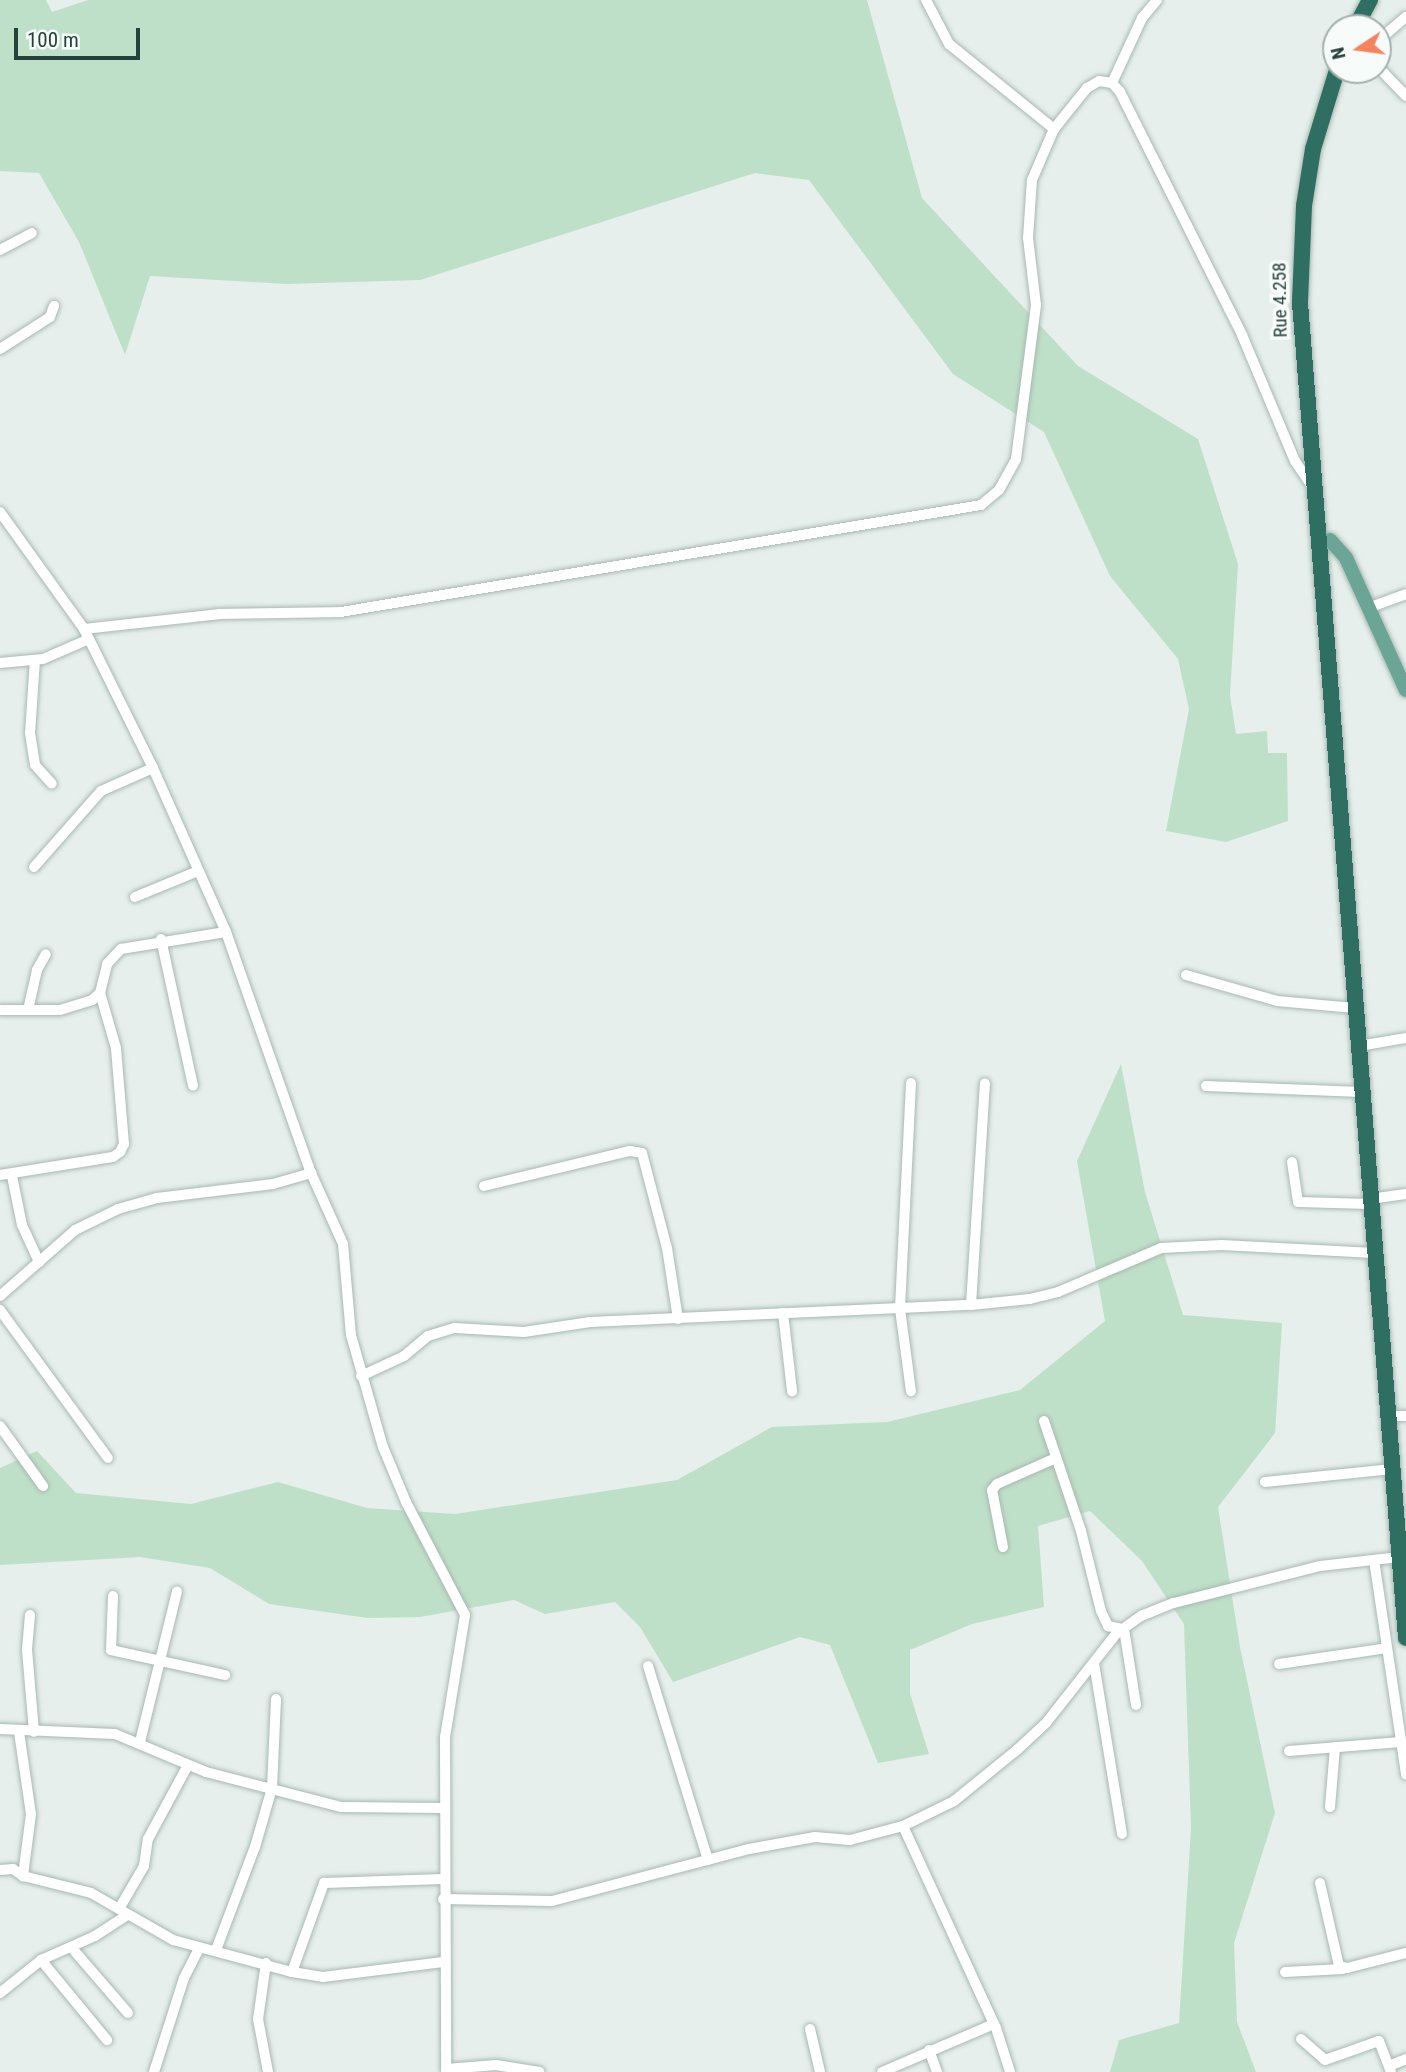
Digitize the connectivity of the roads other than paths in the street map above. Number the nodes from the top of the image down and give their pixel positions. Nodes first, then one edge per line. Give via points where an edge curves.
1 (926, 0) edge
2 (1157, 0) edge
3 (1406, 17) edge
4 (1392, 29) edge
5 (1392, 82) edge
6 (1112, 83) junction
7 (1333, 84) edge
8 (1406, 96) edge
9 (1054, 129) junction
10 (32, 233) dead end
11 (0, 250) edge
12 (54, 306) dead end
13 (0, 349) edge
14 (1313, 488) junction
15 (0, 513) edge
16 (1324, 536) junction
17 (1406, 594) edge
18 (1368, 608) junction
19 (87, 634) junction
20 (35, 660) junction
21 (0, 663) edge
22 (1406, 690) edge
23 (153, 768) junction
24 (52, 784) dead end
25 (34, 867) dead end
26 (198, 870) junction
27 (135, 897) dead end
28 (226, 932) junction
29 (161, 939) junction
30 (46, 954) dead end
31 (1186, 975) dead end
32 (100, 993) junction
33 (1355, 1008) junction
34 (0, 1010) edge
35 (28, 1010) junction
36 (1406, 1038) edge
37 (1359, 1046) junction
38 (911, 1083) dead end
39 (985, 1083) dead end
40 (193, 1086) dead end
41 (1206, 1086) dead end
42 (1362, 1092) junction
43 (1292, 1162) dead end
44 (311, 1173) junction
45 (6, 1176) edge
46 (484, 1186) dead end
47 (1406, 1194) edge
48 (1370, 1202) junction
49 (1374, 1253) junction
50 (39, 1262) junction
51 (0, 1296) edge
52 (971, 1306) junction
53 (900, 1309) junction
54 (0, 1310) edge
55 (783, 1314) junction
56 (678, 1319) junction
57 (361, 1376) junction
58 (792, 1391) dead end
59 (911, 1391) dead end
60 (1388, 1416) junction
61 (1406, 1416) edge
62 (1044, 1421) dead end
63 (0, 1426) edge
64 (108, 1458) dead end
65 (1056, 1458) junction
66 (1392, 1469) junction
67 (1265, 1482) dead end
68 (43, 1486) dead end
69 (1003, 1547) dead end
70 (1374, 1560) junction
71 (1402, 1564) edge
72 (177, 1591) dead end
73 (113, 1596) dead end
74 (30, 1615) dead end
75 (1124, 1629) junction
76 (1406, 1638) edge
77 (1387, 1648) junction
78 (159, 1659) junction
79 (1094, 1663) junction
80 (1279, 1664) dead end
81 (648, 1666) dead end
82 (225, 1675) dead end
83 (276, 1699) dead end
84 (1136, 1705) dead end
85 (0, 1729) edge
86 (19, 1732) junction
87 (34, 1732) junction
88 (140, 1742) junction
89 (1401, 1742) junction
90 (1335, 1747) junction
91 (1289, 1751) dead end
92 (188, 1765) junction
93 (1406, 1775) edge
94 (272, 1788) junction
95 (1330, 1807) dead end
96 (443, 1808) junction
97 (903, 1826) junction
98 (1122, 1834) dead end
99 (708, 1860) junction
100 (0, 1870) edge
101 (23, 1876) junction
102 (443, 1880) junction
103 (1320, 1883) dead end
104 (443, 1899) junction
105 (123, 1912) junction
106 (71, 1947) junction
107 (199, 1948) junction
108 (216, 1950) junction
109 (1406, 1953) edge
110 (41, 1960) junction
111 (443, 1962) junction
112 (266, 1963) junction
113 (1343, 1969) junction
114 (292, 1972) junction
115 (1285, 1972) dead end
116 (0, 1993) edge
117 (128, 2013) dead end
118 (994, 2024) junction
119 (810, 2029) dead end
120 (1301, 2039) dead end
121 (107, 2040) dead end
122 (929, 2050) junction
123 (1406, 2059) edge
124 (1390, 2069) edge
125 (446, 2071) edge
126 (154, 2072) edge
127 (268, 2072) edge
128 (538, 2072) edge
129 (820, 2072) edge
130 (882, 2072) edge
131 (937, 2072) edge
132 (1010, 2072) edge

1 - 9 street via 949,44
2 - 6 street via 1142,18
3 - 4 street
5 - 8 street
6 - 9 street via 1099,81 1087,88
6 - 14 street via 1247,345 1295,461
7 - 14 highway, Rue 4.258 via 1313,149 1300,259
9 - 19 street via 1031,180 1028,208 1036,305 1016,459 999,490 981,505 341,612 220,614
10 - 11 street
12 - 13 street via 50,317
14 - 16 highway, Rue 4.258
15 - 19 street
16 - 18 main road via 1346,558
16 - 33 highway, Rue 4.258
17 - 18 street
18 - 22 main road
19 - 20 street
19 - 23 street
20 - 21 street
20 - 24 street via 30,733 35,765
23 - 25 street via 101,791
23 - 26 street
26 - 27 street
26 - 28 street
28 - 29 street
28 - 44 street
29 - 32 street via 114,954
29 - 40 street
30 - 35 street via 37,970
31 - 33 street via 1277,1001
32 - 35 street via 60,1010
32 - 45 street via 116,1048 121,1152
33 - 37 highway, Rue 4.258
34 - 35 street
36 - 37 street
37 - 42 highway, Rue 4.258
38 - 53 street
39 - 52 street
41 - 42 street
42 - 48 highway, Rue 4.258
43 - 48 street via 1298,1202
44 - 50 street via 273,1184 157,1198 118,1209 75,1230
44 - 57 street via 343,1244 347,1311
45 - 50 street
46 - 56 street via 630,1151 642,1153 667,1248
47 - 48 street
48 - 49 highway, Rue 4.258
49 - 52 street via 1222,1245 1161,1248 1044,1297
49 - 60 highway, Rue 4.258
50 - 51 street
52 - 53 street
53 - 55 street
53 - 59 street
54 - 64 street
55 - 56 street
55 - 58 street
56 - 57 street via 580,1322 524,1332 448,1329
57 - 96 street via 399,1486 466,1615 445,1737
60 - 61 street
60 - 66 highway, Rue 4.258
62 - 65 street
63 - 68 street
65 - 69 street via 992,1490
65 - 75 street via 1101,1611 1108,1626
66 - 67 street
66 - 71 highway, Rue 4.258
70 - 71 street
70 - 75 street via 1320,1566 1174,1603 1141,1616
70 - 77 street
71 - 76 highway, Rue 4.258
72 - 78 street
73 - 78 street via 110,1650
74 - 87 street via 27,1650
75 - 79 street
75 - 84 street
77 - 80 street
77 - 89 street
78 - 82 street
78 - 88 street
79 - 97 street via 1046,1723 1018,1749 954,1801
79 - 98 street
81 - 99 street
83 - 94 street
85 - 86 street
86 - 87 street
86 - 101 street via 31,1814
87 - 88 street via 87,1730
88 - 92 street
89 - 90 street
89 - 93 street
90 - 91 street
90 - 95 street
92 - 94 street
92 - 105 street via 148,1839 144,1866
94 - 96 street via 341,1807
94 - 108 street
96 - 102 street
97 - 99 street via 858,1839 815,1837
97 - 118 street
99 - 104 street via 552,1901
100 - 101 street via 13,1869
101 - 105 street via 68,1885
102 - 104 street
102 - 114 street via 324,1883
103 - 113 street via 1335,1957
104 - 111 street
105 - 106 street
105 - 107 street via 148,1929
106 - 110 street
106 - 117 street
107 - 108 street
107 - 126 street via 184,1978
108 - 112 street
109 - 113 street
110 - 116 street
110 - 121 street
111 - 114 street via 323,1976
111 - 125 street
112 - 114 street
112 - 127 street via 258,2019
113 - 115 street
118 - 122 street
118 - 132 street
119 - 129 street
120 - 124 street via 1325,2060 1376,2040
122 - 130 street
122 - 131 street
123 - 124 street
125 - 128 street via 496,2065

